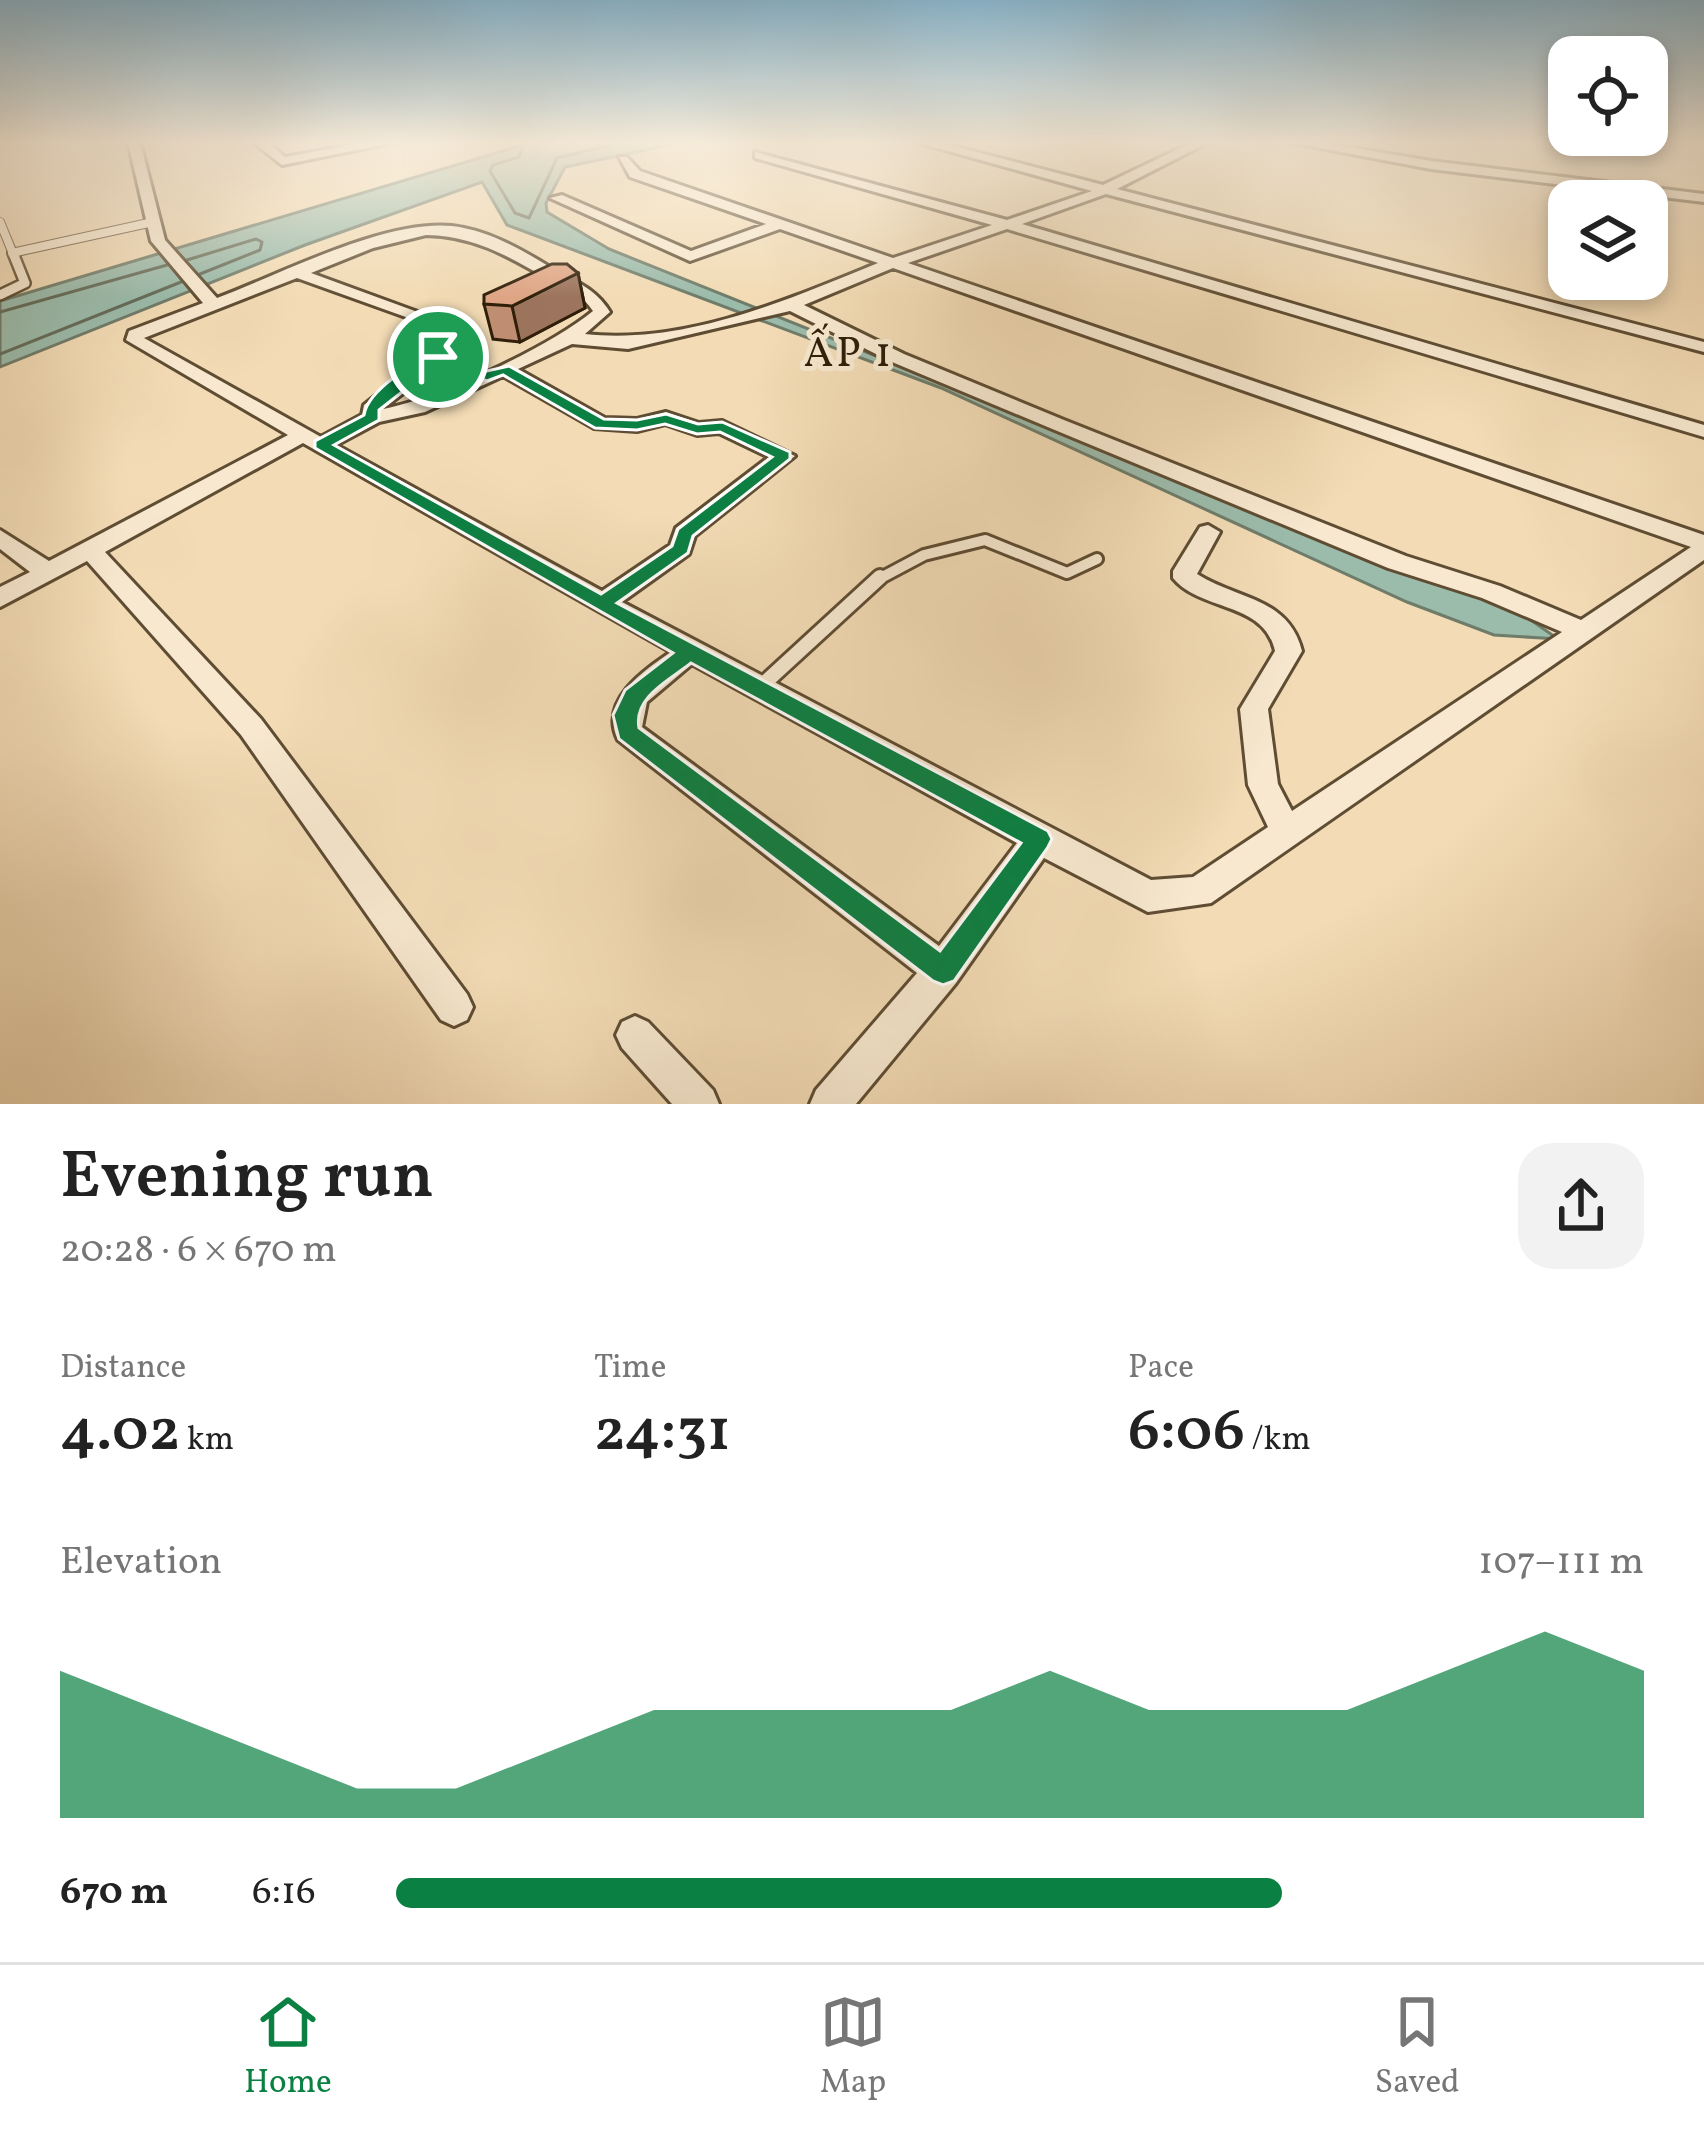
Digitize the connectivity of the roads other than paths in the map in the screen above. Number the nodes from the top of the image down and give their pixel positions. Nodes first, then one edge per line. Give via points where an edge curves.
1 (147, 194) edge
2 (690, 194) edge
3 (898, 194) edge
4 (1095, 194) edge
5 (1118, 194) edge
6 (557, 198) dead end
7 (0, 222) edge
8 (154, 222) junction
9 (780, 224) junction
10 (1006, 224) junction
11 (12, 253) junction
12 (892, 263) junction
13 (297, 273) junction
14 (0, 296) edge
15 (208, 299) junction
16 (783, 308) junction
17 (570, 338) junction
18 (1704, 347) edge
19 (438, 357) junction
20 (495, 373) junction
21 (373, 417) junction
22 (1704, 431) edge
23 (312, 440) junction
24 (1208, 532) dead end
25 (0, 537) edge
26 (1704, 546) edge
27 (92, 552) junction
28 (1097, 559) dead end
29 (49, 574) junction
30 (0, 598) edge
31 (602, 603) junction
32 (1586, 632) junction
33 (690, 652) junction
34 (758, 689) junction
35 (1288, 832) junction
36 (1039, 839) junction
37 (943, 971) junction
38 (454, 1006) dead end
39 (635, 1035) dead end
40 (844, 1099) edge
41 (699, 1104) edge

1 - 8 street
2 - 9 street
3 - 10 street
4 - 10 street
5 - 18 street
6 - 9 street via 690,256
7 - 11 lane
8 - 11 lane
8 - 15 street via 158,241
9 - 12 street
10 - 12 street
10 - 22 street
11 - 14 lane via 25,283
12 - 16 street
12 - 26 street
13 - 15 street
13 - 17 street via 372,242 451,227 534,257 594,296 602,312
13 - 19 street via 436,322
15 - 23 street via 135,340
16 - 17 street via 628,344
16 - 32 street
17 - 20 street
19 - 20 street
19 - 21 street via 392,388
20 - 21 street via 408,412
20 - 31 street via 601,424 666,418 722,427 783,458 684,533 681,549
21 - 23 street
23 - 27 street
23 - 31 street
24 - 35 street via 1186,578 1276,622 1288,641 1254,709 1263,785
25 - 29 street
26 - 32 street
27 - 29 street
27 - 38 street via 251,727
28 - 34 lane via 1067,573 985,540 906,561
29 - 30 street
31 - 33 street
32 - 35 street
33 - 34 street
33 - 37 street via 634,696 628,732
34 - 36 street
35 - 36 street via 1183,896 1148,896
36 - 37 street
37 - 40 street
39 - 41 street

